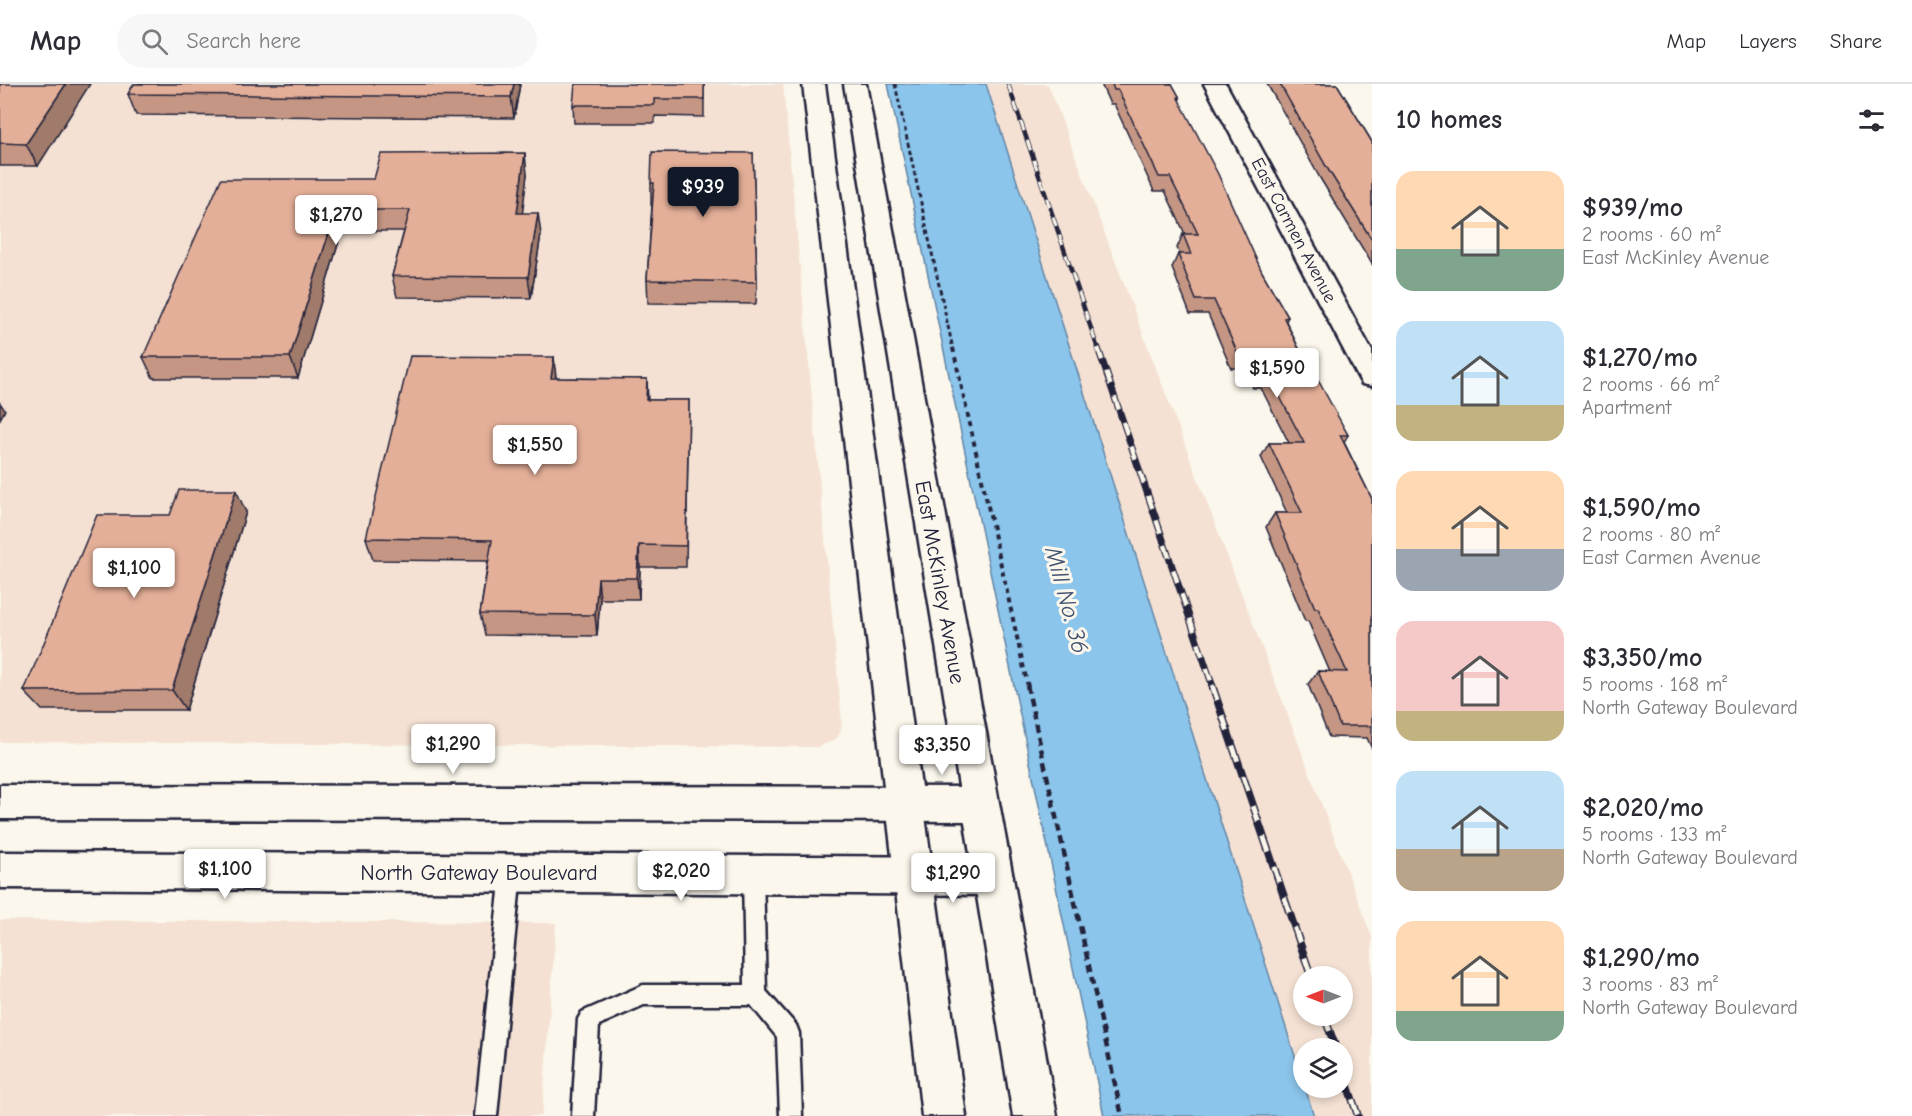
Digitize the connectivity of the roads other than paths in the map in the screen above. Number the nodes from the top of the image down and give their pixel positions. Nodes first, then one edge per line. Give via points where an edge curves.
1 (814, 84) edge
2 (836, 84) edge
3 (855, 84) edge
4 (1215, 84) edge
5 (872, 182) junction
6 (1372, 377) edge
7 (0, 802) edge
8 (905, 804) junction
9 (979, 804) junction
10 (0, 870) edge
11 (511, 873) junction
12 (753, 874) junction
13 (913, 875) junction
14 (993, 876) junction
15 (756, 996) junction
16 (486, 1116) edge
17 (583, 1116) edge
18 (791, 1116) edge
19 (944, 1116) edge
20 (1035, 1116) edge

1 - 8 main road
2 - 5 main road via 841,114
3 - 5 main road, East McKinley Avenue
4 - 6 main road, East Carmen Avenue
5 - 9 main road, East McKinley Avenue
7 - 8 main road
8 - 9 main road
8 - 13 main road
9 - 14 main road, East McKinley Avenue
10 - 11 main road, North Gateway Boulevard
11 - 12 main road, North Gateway Boulevard
11 - 16 lane
12 - 13 main road, North Gateway Boulevard
12 - 15 lane
13 - 14 main road, North Gateway Boulevard
13 - 19 main road
14 - 20 main road, East McKinley Avenue
15 - 17 lane via 644,995 589,1019
15 - 18 lane via 788,1032

